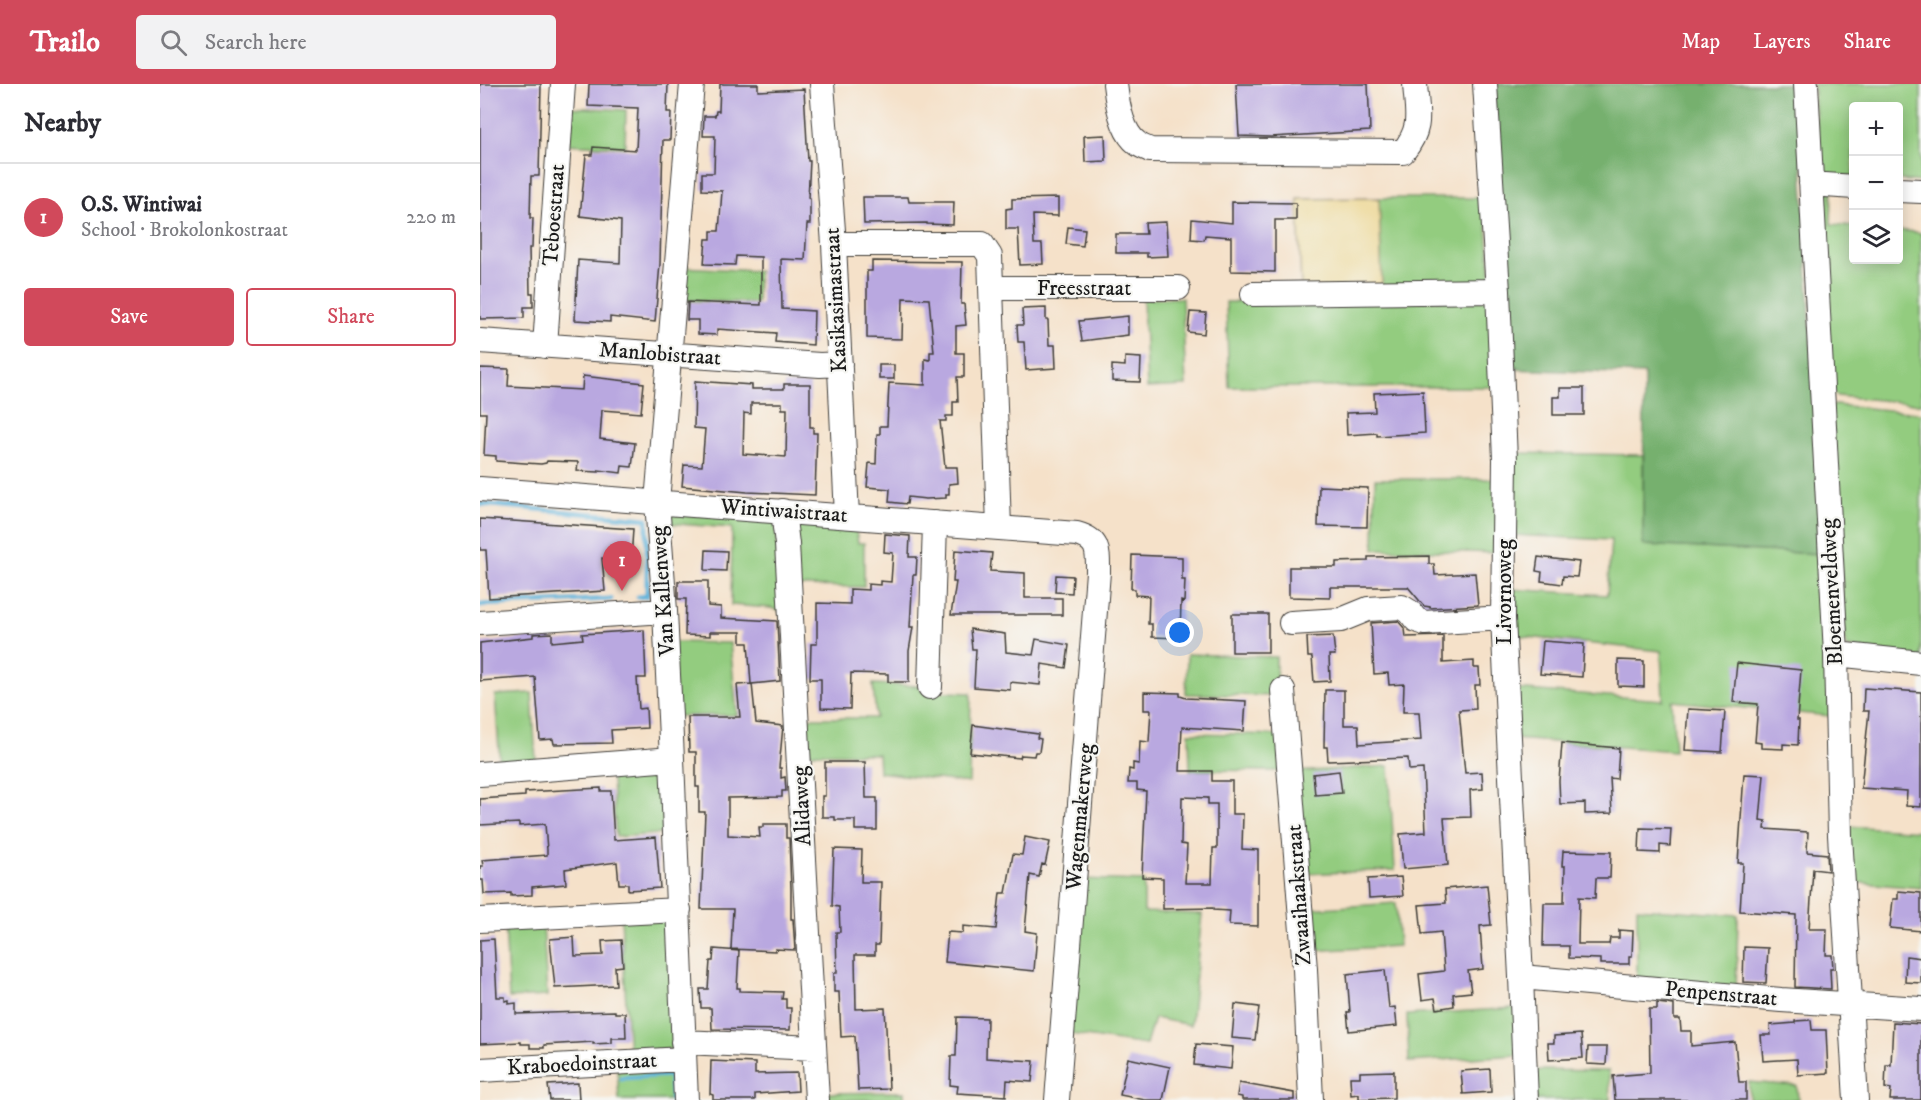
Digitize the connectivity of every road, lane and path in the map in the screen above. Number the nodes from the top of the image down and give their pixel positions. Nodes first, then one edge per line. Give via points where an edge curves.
1 (563, 84) edge
2 (692, 84) edge
3 (822, 84) edge
4 (1115, 84) edge
5 (1414, 84) edge
6 (1485, 84) edge
7 (1806, 84) edge
8 (1811, 184) junction
9 (1849, 187) edge
10 (1903, 190) edge
11 (1921, 191) edge
12 (834, 244) junction
13 (991, 288) junction
14 (1178, 288) dead end
15 (1498, 291) junction
16 (1253, 294) dead end
17 (480, 341) edge
18 (545, 346) junction
19 (670, 356) junction
20 (840, 364) junction
21 (480, 489) edge
22 (657, 502) junction
23 (783, 511) junction
24 (847, 516) junction
25 (935, 523) junction
26 (999, 528) junction
27 (1088, 537) joint
28 (665, 611) junction
29 (1503, 618) junction
30 (480, 623) edge
31 (1291, 623) dead end
32 (1836, 654) junction
33 (1921, 663) edge
34 (930, 687) dead end
35 (1283, 690) dead end
36 (672, 759) junction
37 (480, 774) edge
38 (679, 910) junction
39 (480, 921) edge
40 (1521, 977) junction
41 (1850, 1003) junction
42 (1921, 1009) edge
43 (814, 1048) junction
44 (683, 1051) junction
45 (480, 1070) edge
46 (686, 1100) edge
47 (817, 1100) edge
48 (1057, 1100) edge
49 (1311, 1100) edge
50 (1526, 1100) edge
51 (1856, 1100) edge

1 - 18 street, Teboestraat
2 - 19 street, Van Kallenweg
3 - 12 street, Kasikasimastraat
4 - 5 street via 1117,106 1128,131 1136,143 1150,150 1403,152 1418,128
6 - 15 street, Livornoweg
7 - 8 street, Bloemenveldweg
8 - 9 street
8 - 32 street, Bloemenveldweg
10 - 11 street
12 - 13 street via 982,244 990,256
12 - 20 street, Kasikasimastraat
13 - 14 street, Freesstraat
13 - 26 street
15 - 16 street
15 - 29 street, Livornoweg via 1505,460
17 - 18 street, Manlobistraat
18 - 19 street, Manlobistraat
19 - 20 street, Manlobistraat
19 - 22 street, Van Kallenweg
20 - 24 street, Kasikasimastraat
21 - 22 street, Wintiwaistraat
22 - 23 street, Wintiwaistraat
22 - 28 street, Van Kallenweg
23 - 24 street, Wintiwaistraat
23 - 43 street, Alidaweg
24 - 25 street, Wintiwaistraat
25 - 26 street, Wintiwaistraat
25 - 34 street
26 - 27 street, Wintiwaistraat
27 - 48 street, Wagenmakerweg via 1096,546 1098,572
28 - 30 street
28 - 36 street, Van Kallenweg
29 - 31 street via 1425,623 1402,607 1368,609 1341,620
29 - 40 street, Livornoweg
32 - 33 street
32 - 41 street, Bloemenveldweg via 1840,835
35 - 49 street, Zwaaihaakstraat
36 - 37 street
36 - 38 street, Van Kallenweg
38 - 39 street
38 - 44 street, Van Kallenweg
40 - 41 street, Penpenstraat
40 - 50 street, Livornoweg
41 - 42 street, Penpenstraat
41 - 51 street, Bloemenveldweg
43 - 44 street, Kraboedoinstraat
43 - 47 street, Alidaweg
44 - 45 street, Kraboedoinstraat
44 - 46 street, Van Kallenweg

